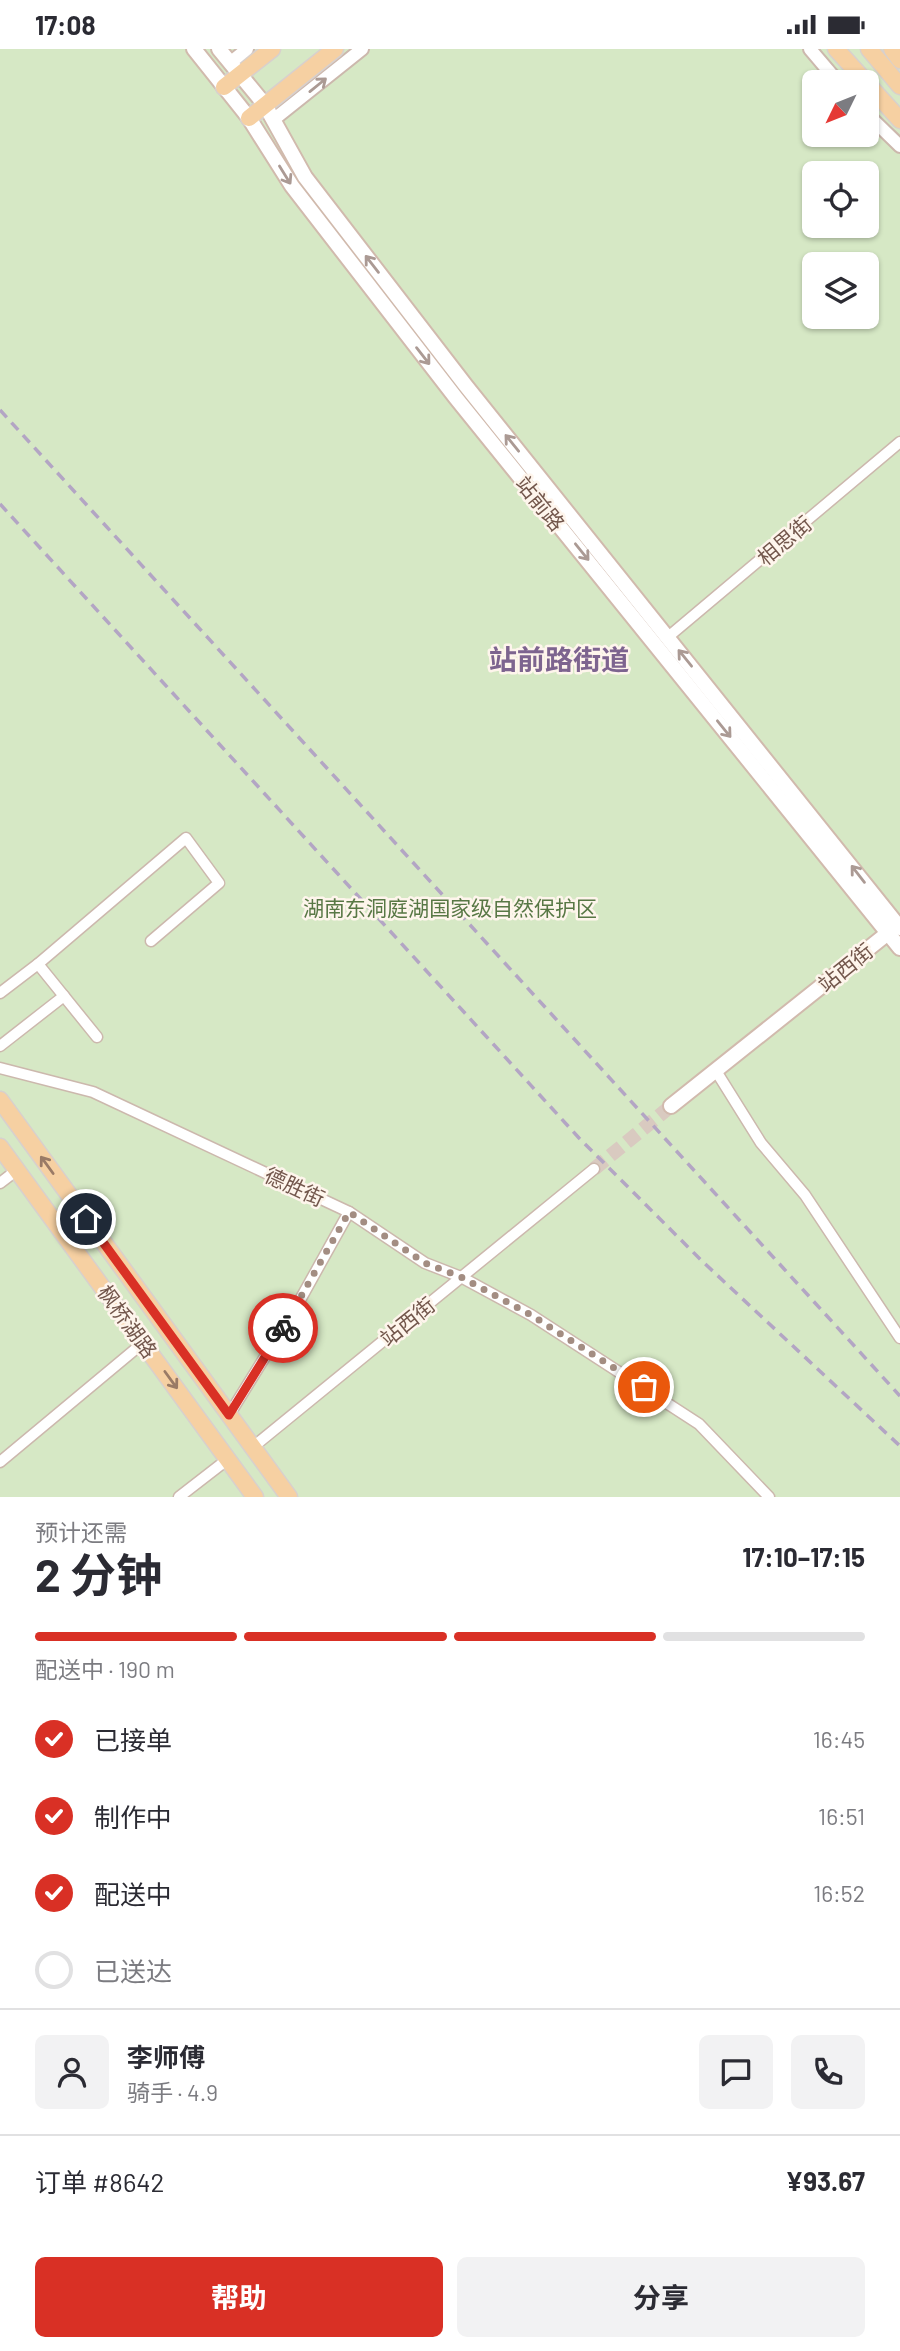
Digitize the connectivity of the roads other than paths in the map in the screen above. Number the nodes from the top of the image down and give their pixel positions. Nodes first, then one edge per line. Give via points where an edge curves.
1 (194, 49) edge
2 (219, 49) edge
3 (247, 49) edge
4 (272, 49) edge
5 (335, 49) edge
6 (362, 49) edge
7 (810, 49) edge
8 (836, 49) edge
9 (848, 49) edge
10 (869, 49) edge
11 (892, 49) edge
12 (900, 60) edge
13 (235, 69) junction
14 (828, 70) edge
15 (900, 86) edge
16 (224, 87) junction
17 (265, 105) junction
18 (248, 118) junction
19 (900, 118) edge
20 (273, 120) junction
21 (879, 126) edge
22 (900, 146) edge
23 (900, 442) edge
24 (668, 637) junction
25 (894, 930) edge
26 (151, 941) dead end
27 (900, 948) edge
28 (38, 964) junction
29 (0, 993) edge
30 (64, 996) junction
31 (97, 1037) dead end
32 (0, 1047) edge
33 (0, 1068) edge
34 (716, 1071) junction
35 (0, 1100) edge
36 (671, 1107) tunnel mouth
37 (0, 1147) edge
38 (594, 1169) tunnel mouth
39 (17, 1170) junction
40 (0, 1183) edge
41 (349, 1212) junction
42 (461, 1277) junction
43 (900, 1338) edge
44 (144, 1342) junction
45 (229, 1415) junction
46 (253, 1447) junction
47 (228, 1459) junction
48 (0, 1462) edge
49 (179, 1497) edge
50 (255, 1497) edge
51 (289, 1497) edge
52 (769, 1497) edge

1 - 16 main road, 站前路
2 - 13 main road, 站前路
3 - 13 street
4 - 13 main road
5 - 17 main road
20 -> 6 street
7 - 14 street
8 - 19 main road
9 - 19 main road
10 - 15 main road
11 - 12 main road
13 - 16 main road
13 - 17 main road, 站前路
16 - 18 main road, 站前路
17 - 18 main road
17 - 20 main road, 站前路
18 -> 25 main road, 站前路 via 292,186 456,398
24 -> 20 main road, 站前路 via 313,188
21 - 22 street
23 - 24 street, 相思街
25 -> 24 main road, 站前路
25 - 27 main road, 站前路
25 - 34 main road, 站西街
26 - 28 street via 219,883 186,838
28 - 29 street
28 - 30 street
30 - 31 street
30 - 32 street
33 - 41 street, 德胜街 via 93,1092
34 - 36 main road, 站西街
34 - 43 street via 761,1143 805,1195
45 -> 35 main road, 枫桥湖路
37 - 39 main road, 枫桥湖路
38 - 42 street, 站西街
39 - 40 street
39 - 44 main road, 枫桥湖路
41 - 42 street, 德胜街 via 425,1263
41 - 45 street
42 - 46 street, 站西街
42 - 52 street, 德胜街 via 606,1361 699,1423
44 -> 47 main road, 枫桥湖路
44 - 48 street
45 - 46 main road, 枫桥湖路
46 - 51 main road, 枫桥湖路
47 - 49 street
47 - 50 main road, 枫桥湖路

